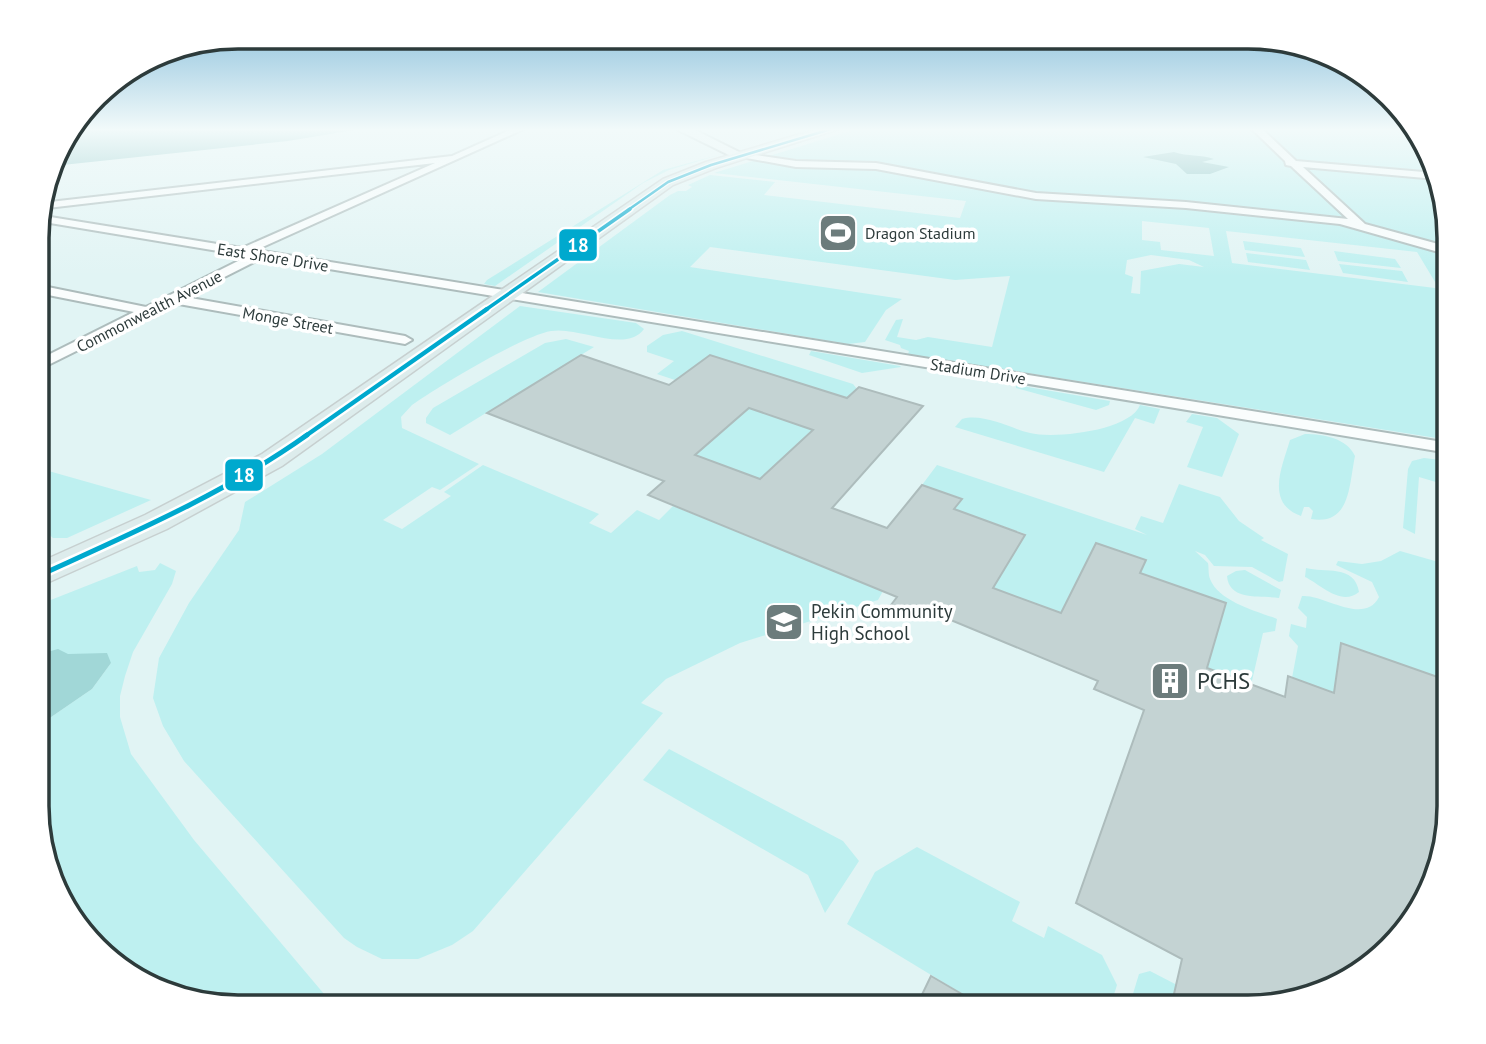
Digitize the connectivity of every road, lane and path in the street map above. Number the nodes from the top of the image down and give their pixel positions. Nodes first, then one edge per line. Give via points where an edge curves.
1 (281, 178) edge
2 (410, 178) edge
3 (679, 178) edge
4 (939, 178) edge
5 (1306, 178) edge
6 (53, 204) edge
7 (50, 220) edge
8 (1360, 225) junction
9 (1437, 247) edge
10 (242, 252) junction
11 (260, 255) junction
12 (49, 291) edge
13 (508, 296) junction
14 (171, 299) junction
15 (148, 311) junction
16 (405, 340) dead end
17 (49, 360) edge
18 (1437, 446) edge
19 (49, 571) edge

1 - 6 street
2 - 10 street
3 - 13 main road via 652,192
4 - 8 street via 1036,196 1237,209
5 - 8 street
7 - 10 street, East Shore Drive
8 - 9 street
10 - 11 street, East Shore Drive
11 - 13 street, East Shore Drive
11 - 14 street, Commonwealth Avenue
12 - 15 street
13 - 18 street, Stadium Drive
13 - 19 main road via 272,460 156,522
14 - 15 street, Commonwealth Avenue
14 - 16 street, Monge Street
15 - 17 street, Commonwealth Avenue

